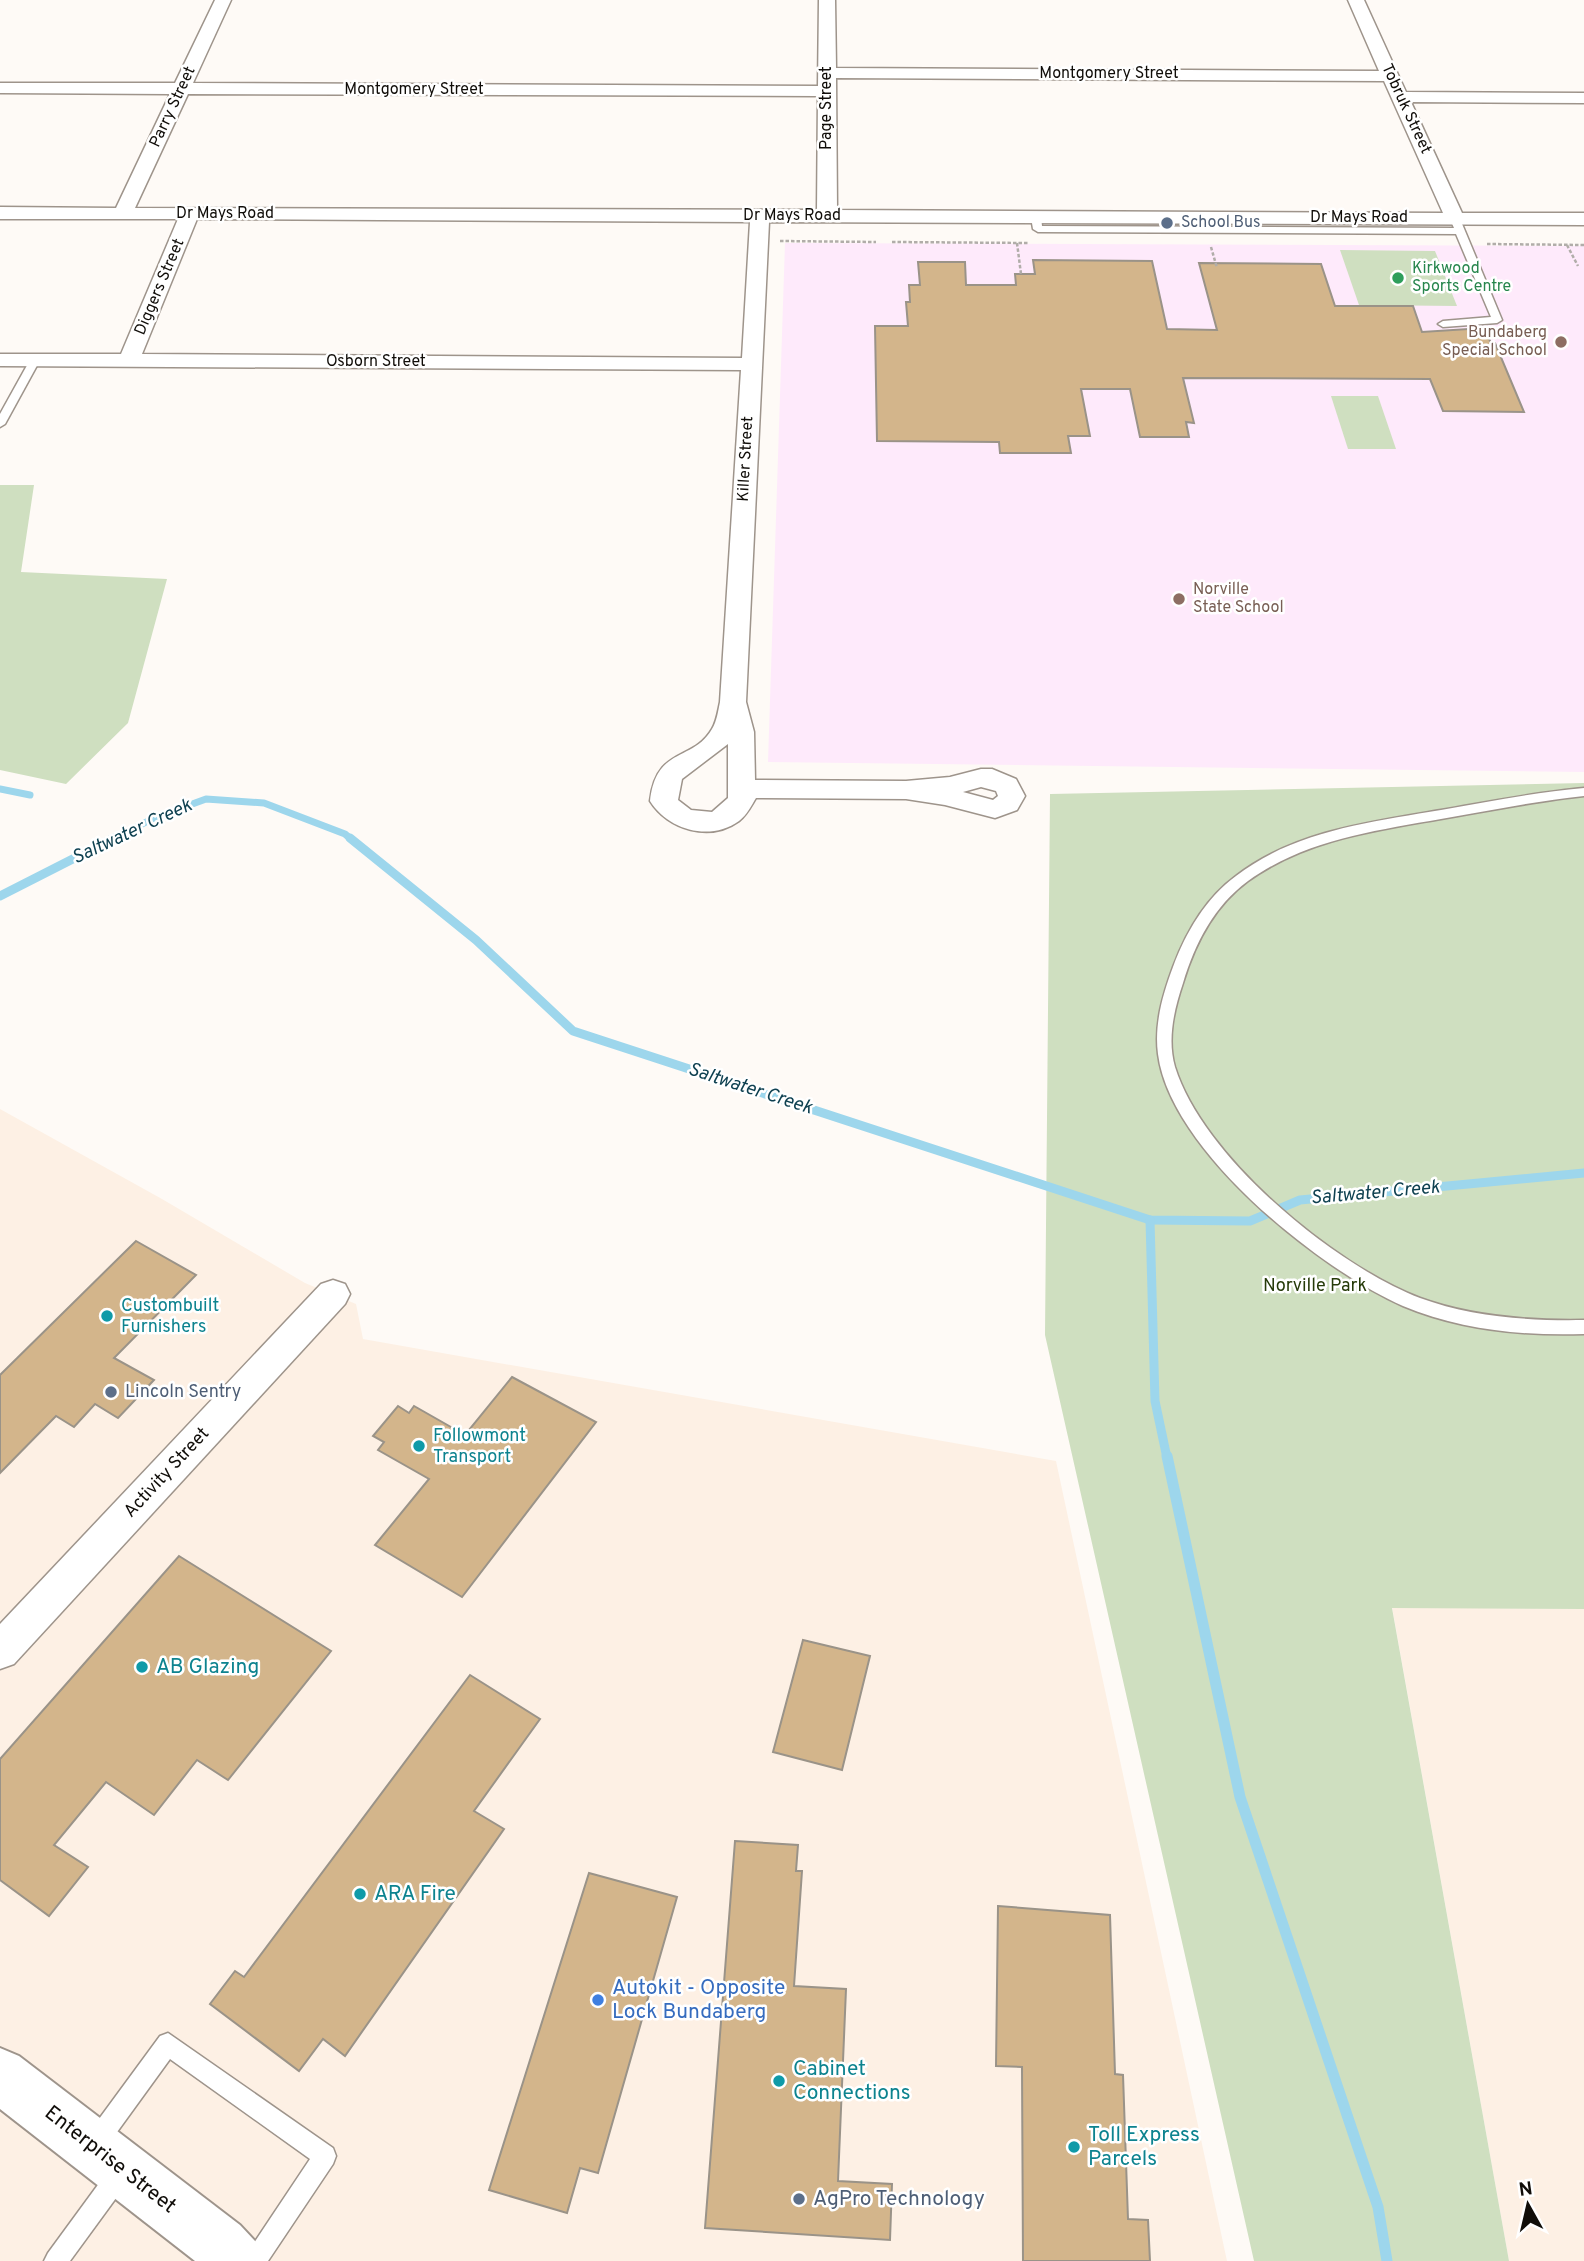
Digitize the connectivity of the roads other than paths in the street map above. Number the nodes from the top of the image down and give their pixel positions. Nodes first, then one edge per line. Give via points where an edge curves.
1 (223, 0) edge
2 (827, 0) edge
3 (1356, 0) edge
4 (1390, 76) junction
5 (828, 82) junction
6 (0, 88) edge
7 (182, 89) junction
8 (1401, 97) junction
9 (1584, 98) edge
10 (0, 213) edge
11 (123, 213) junction
12 (190, 214) junction
13 (760, 216) junction
14 (827, 216) junction
15 (1584, 219) edge
16 (1457, 225) junction
17 (1443, 324) dead end
18 (0, 360) edge
19 (35, 360) junction
20 (129, 360) junction
21 (751, 364) junction
22 (0, 425) edge
23 (733, 702) junction
24 (741, 789) junction
25 (906, 790) dead end
26 (1584, 792) edge
27 (333, 1294) dead end
28 (1584, 1327) edge
29 (0, 1651) edge
30 (0, 2075) edge
31 (107, 2159) junction
32 (240, 2257) edge
33 (56, 2261) edge

1 - 7 street, Parry Street
2 - 5 street, Page Street
3 - 4 street, Tobruk Street
4 - 5 street, Montgomery Street
4 - 8 street, Tobruk Street
5 - 7 street, Montgomery Street
5 - 14 street, Page Street
6 - 7 street, Montgomery Street
7 - 11 street, Parry Street
8 - 9 street
8 - 16 street, Tobruk Street
10 - 11 street, Dr Mays Road
11 - 12 street, Dr Mays Road
12 - 13 street, Dr Mays Road
12 - 20 street, Diggers Street
13 - 14 street, Dr Mays Road
13 - 21 street, Killer Street
14 - 16 street, Dr Mays Road
15 - 16 street, Dr Mays Road
16 - 17 lane via 1497,320
18 - 19 street, Osborn Street
19 - 20 street, Osborn Street
19 - 22 lane
20 - 21 street, Osborn Street
21 - 23 street, Killer Street
23 - 24 street via 741,732
23 - 24 street via 719,738 678,765 667,778 664,801 682,820 717,820 735,811
24 - 25 street
26 - 28 lane via 1348,831 1318,839 1250,872 1204,917 1182,961 1164,1020 1168,1067 1193,1121 1261,1197 1320,1249 1369,1282 1454,1316 1505,1325
27 - 29 street, Activity Street
30 - 31 street, Enterprise Street
31 - 32 street, Enterprise Street
31 - 32 lane via 168,2044 325,2156
31 - 33 lane

